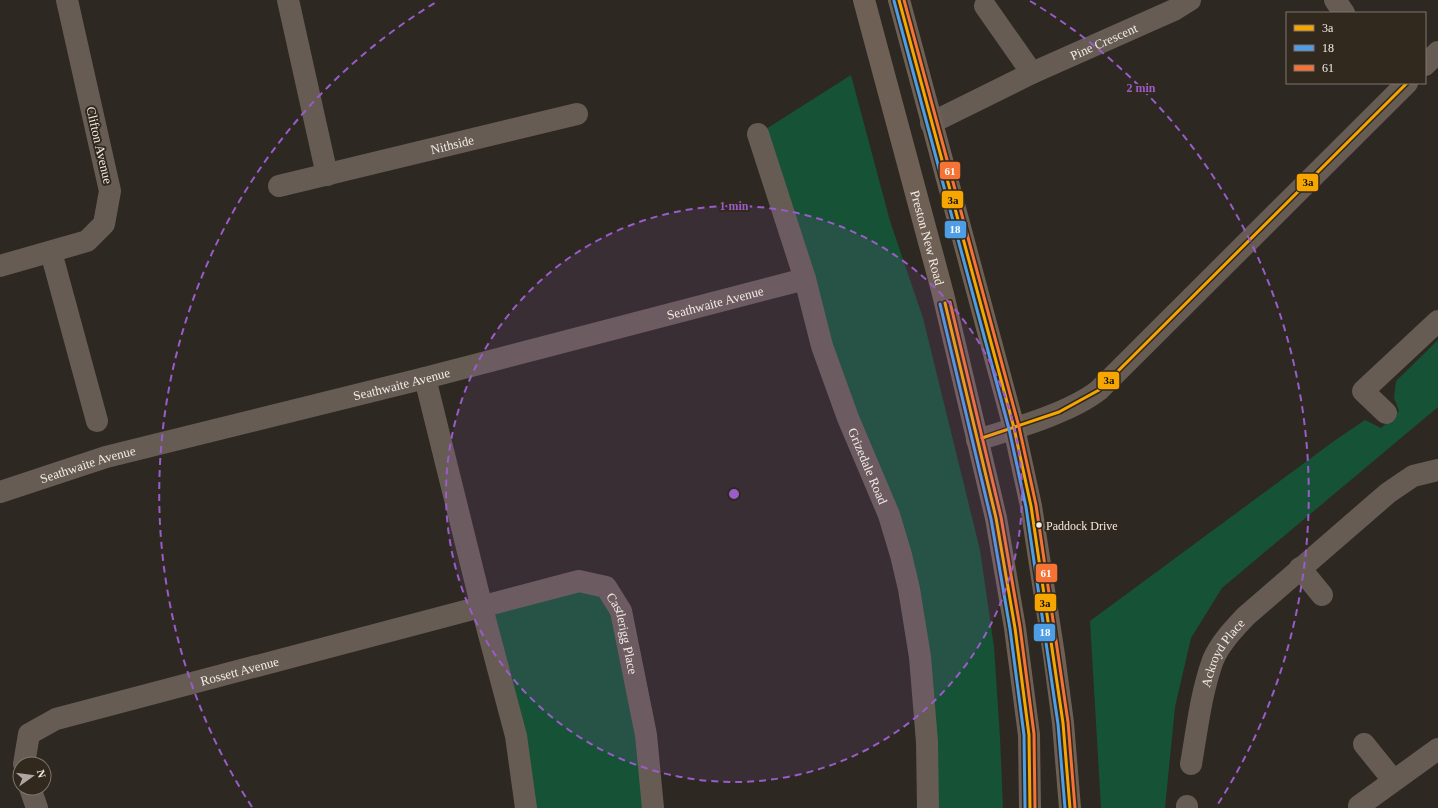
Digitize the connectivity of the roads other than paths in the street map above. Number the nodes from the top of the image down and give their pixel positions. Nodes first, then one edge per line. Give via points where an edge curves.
1 (67, 0) edge
2 (288, 0) edge
3 (864, 0) edge
4 (899, 0) edge
5 (1335, 0) edge
6 (1178, 3) edge
7 (985, 6) dead end
8 (1343, 12) edge
9 (1438, 52) edge
10 (1426, 64) edge
11 (1032, 73) junction
12 (1398, 86) edge
13 (578, 114) dead end
14 (931, 123) junction
15 (758, 134) dead end
16 (327, 175) junction
17 (280, 186) dead end
18 (51, 252) junction
19 (0, 266) edge
20 (804, 279) junction
21 (1438, 321) edge
22 (425, 378) junction
23 (1386, 413) dead end
24 (97, 421) dead end
25 (1014, 428) junction
26 (977, 440) junction
27 (1438, 470) edge
28 (0, 492) edge
29 (1300, 568) junction
30 (1322, 595) dead end
31 (482, 608) junction
32 (1364, 744) dead end
33 (1438, 749) edge
34 (25, 756) edge
35 (1191, 764) dead end
36 (1393, 780) junction
37 (32, 796) edge
38 (1359, 806) dead end
39 (36, 808) edge
40 (526, 808) edge
41 (653, 808) edge
42 (928, 808) edge
43 (1030, 808) edge
44 (1070, 808) edge

1 - 18 street, Clifton Avenue via 110,191 104,224 87,241
2 - 16 street
3 - 26 highway, Preston New Road via 943,294
4 - 14 highway
5 - 8 street
6 - 11 street, Pine Crescent
7 - 11 street
9 - 10 street
11 - 14 street
12 - 25 street via 1099,390 1087,400
13 - 16 street, Nithside
14 - 25 highway
15 - 20 street, Grizedale Road
16 - 17 street, Nithside
18 - 19 street, Clifton Avenue
18 - 24 street
20 - 22 street, Seathwaite Avenue
20 - 42 street, Grizedale Road via 822,346 848,418 889,515 909,589 920,657 927,742
21 - 23 street via 1364,391
22 - 28 street, Seathwaite Avenue via 106,457
22 - 31 street
25 - 26 street
25 - 44 highway via 1031,506 1054,655
26 - 43 highway, Preston New Road via 996,518 1015,628 1029,735
27 - 29 street, Ackroyd Place via 1413,476 1388,493
29 - 30 street
29 - 35 street, Ackroyd Place via 1246,616 1228,636 1214,659 1203,697
31 - 34 street, Rossett Avenue via 56,719 29,734
31 - 40 street via 516,736
31 - 41 street, Castlerigg Place via 579,581 606,587 621,611 646,735
32 - 36 street
33 - 36 street
36 - 38 street
37 - 39 street

